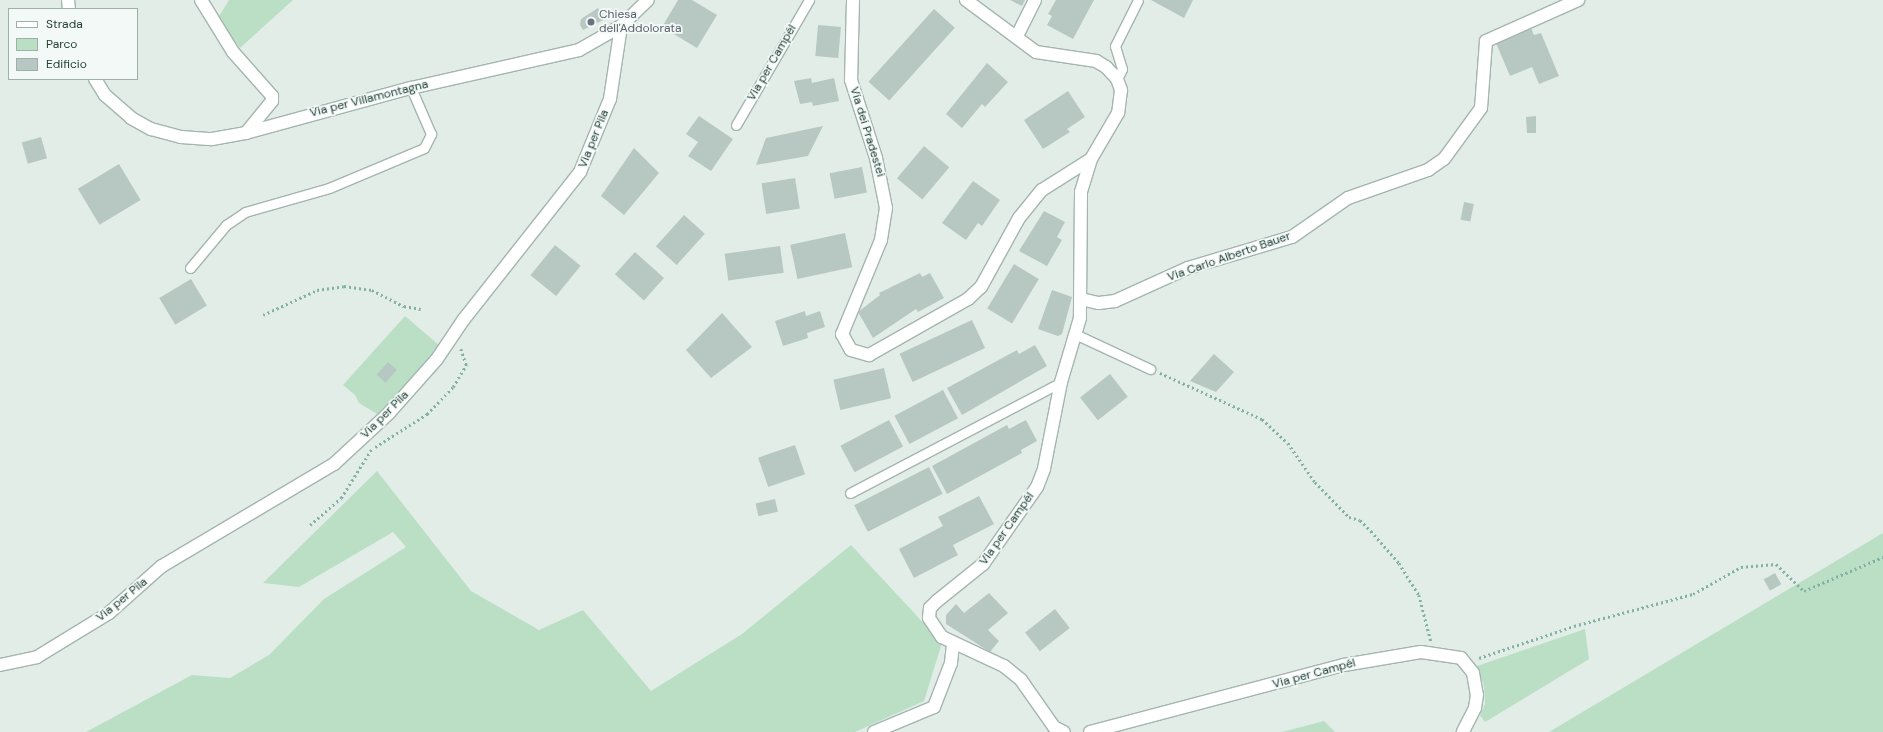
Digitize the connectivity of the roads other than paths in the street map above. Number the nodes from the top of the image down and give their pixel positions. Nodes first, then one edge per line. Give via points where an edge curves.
1 (648, 0) edge
2 (809, 0) edge
3 (853, 0) edge
4 (1035, 0) edge
5 (1138, 0) edge
6 (1578, 0) edge
7 (204, 1) edge
8 (972, 1) edge
9 (621, 26) junction
10 (1017, 36) junction
11 (1117, 79) junction
12 (95, 80) edge
13 (411, 88) junction
14 (736, 125) dead end
15 (246, 133) junction
16 (1091, 159) junction
17 (190, 268) dead end
18 (1081, 299) junction
19 (1075, 334) junction
20 (851, 350) joint
21 (1150, 369) road end
22 (1061, 382) junction
23 (850, 493) dead end
24 (953, 643) junction
25 (0, 665) edge
26 (874, 732) edge
27 (1064, 732) edge
28 (1090, 732) edge
29 (1463, 732) edge

1 - 9 street, Via per Villamontagna
2 - 14 lane, Via per Campél
3 - 20 street, Via dei Pradestei via 851,80 876,158 886,208 881,240 850,307 842,334 844,342
4 - 10 street
5 - 11 lane, Via per Campél via 1115,46 1122,69
6 - 18 street, Via Carlo Alberto Bauer via 1486,41 1481,108 1444,159 1428,170 1348,198 1292,236 1188,268 1115,301 1099,303
7 - 15 street via 233,52 272,96 272,102
8 - 10 street
9 - 13 street, Via per Villamontagna via 579,50
9 - 25 street, Via per Pila via 610,99 580,172 452,336 437,359 389,414 334,464 162,566 109,614 37,657
10 - 11 street via 1036,52 1096,61
11 - 16 street, Via per Campél via 1122,100 1118,113
12 - 15 street, Via per Villamontagna via 105,95 131,118 151,129 181,137 212,139
13 - 15 street, Via per Villamontagna
13 - 17 lane via 431,134 424,148 329,188 245,212 226,225
16 - 18 street, Via per Campél via 1078,205
16 - 20 street, Via per Campél via 1042,190 1019,218 981,287 968,300 869,355
18 - 19 street, Via per Campél
19 - 21 lane
19 - 22 street, Via per Campél
22 - 23 lane
22 - 24 street, Via per Campél via 1048,453 1037,487 976,572 930,608 929,618 942,637
24 - 26 street via 951,663 934,707
24 - 27 street, Via per Campél via 1004,666 1021,680 1054,727
28 - 29 street, Via per Campél via 1344,665 1398,654 1434,652 1456,656 1466,663 1476,682 1475,708

